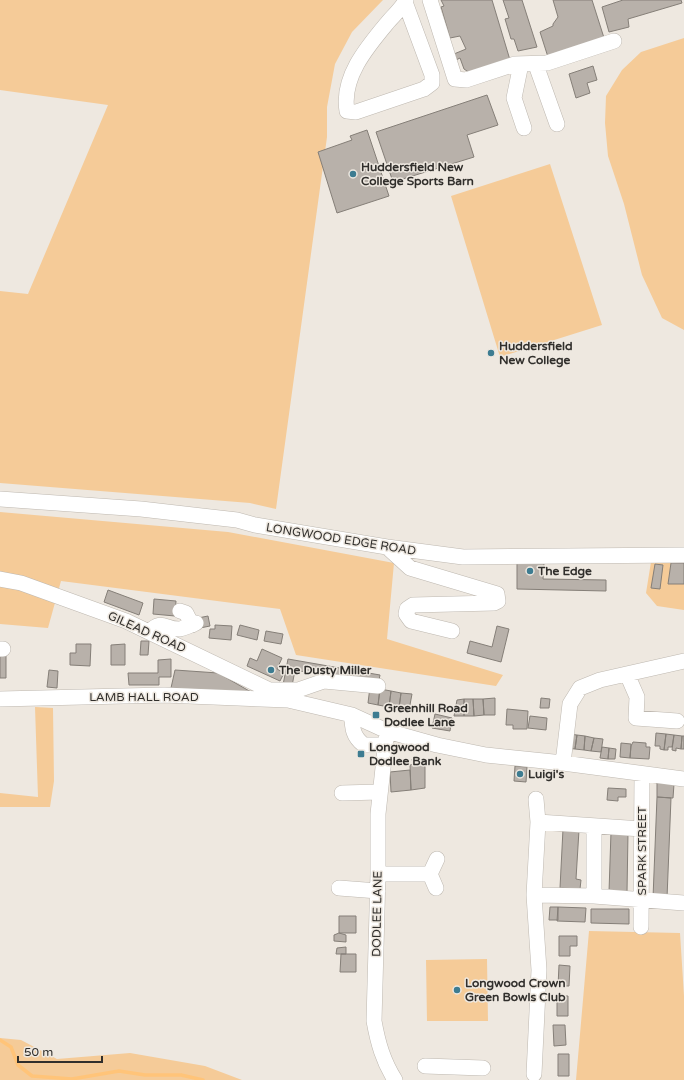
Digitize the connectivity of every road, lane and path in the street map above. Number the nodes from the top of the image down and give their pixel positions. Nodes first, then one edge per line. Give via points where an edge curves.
1 (430, 0) edge
2 (405, 1) edge
3 (614, 41) dead end
4 (529, 64) junction
5 (557, 124) dead end
6 (524, 128) dead end
7 (0, 499) edge
8 (387, 547) junction
9 (684, 555) edge
10 (0, 579) edge
11 (180, 611) dead end
12 (452, 631) dead end
13 (149, 632) junction
14 (684, 661) edge
15 (626, 674) junction
16 (378, 686) dead end
17 (271, 690) junction
18 (288, 700) junction
19 (3, 703) edge
20 (352, 715) junction
21 (677, 721) dead end
22 (386, 738) junction
23 (564, 763) junction
24 (642, 775) junction
25 (684, 780) edge
26 (379, 792) junction
27 (342, 793) dead end
28 (536, 799) dead end
29 (538, 822) junction
30 (594, 826) junction
31 (642, 829) junction
32 (437, 859) dead end
33 (378, 874) junction
34 (430, 874) junction
35 (339, 888) dead end
36 (436, 888) dead end
37 (378, 890) junction
38 (534, 895) junction
39 (594, 896) junction
40 (641, 900) junction
41 (684, 903) edge
42 (641, 927) dead end
43 (425, 1066) dead end
44 (483, 1068) dead end
45 (457, 1074) edge
46 (534, 1074) dead end
47 (395, 1080) edge

1 - 4 street via 455,79 466,80 515,64
2 - 2 street via 371,43 356,67 346,91 347,111 356,112 424,89 432,83 432,75
3 - 4 street via 548,63
4 - 5 street
4 - 6 street via 514,98
7 - 8 street, LONGWOOD EDGE ROAD via 141,509 237,520
8 - 9 street, LONGWOOD EDGE ROAD via 463,557
8 - 12 street via 410,568 497,594 498,600 494,603 413,605 407,609 406,614 411,621
10 - 13 street, GILEAD ROAD via 22,583
11 - 13 street via 186,613 194,624 181,629 160,624 155,625
13 - 17 street, GILEAD ROAD
14 - 15 street
15 - 21 street via 637,697 636,718
15 - 23 street via 580,688 570,704
16 - 17 street via 324,681 298,690
17 - 18 street, GILEAD ROAD
18 - 19 street, LAMB HALL ROAD via 164,695
18 - 20 street
20 - 22 street
20 - 22 street via 353,733 364,746
22 - 23 street via 486,755
22 - 26 street, DODLEE LANE
23 - 24 street
24 - 25 street
24 - 31 street, SPARK STREET
26 - 27 street
26 - 33 street, DODLEE LANE
28 - 29 street
29 - 30 street
29 - 38 street
30 - 31 street
30 - 39 street
31 - 40 street, SPARK STREET
32 - 34 street
33 - 34 street
33 - 37 street, DODLEE LANE
34 - 36 street
35 - 37 street
37 - 47 street, DODLEE LANE via 374,1022 378,1045
38 - 39 street
38 - 46 street via 538,970
39 - 40 street
40 - 41 street
40 - 42 street, SPARK STREET
43 - 45 street
44 - 45 street

